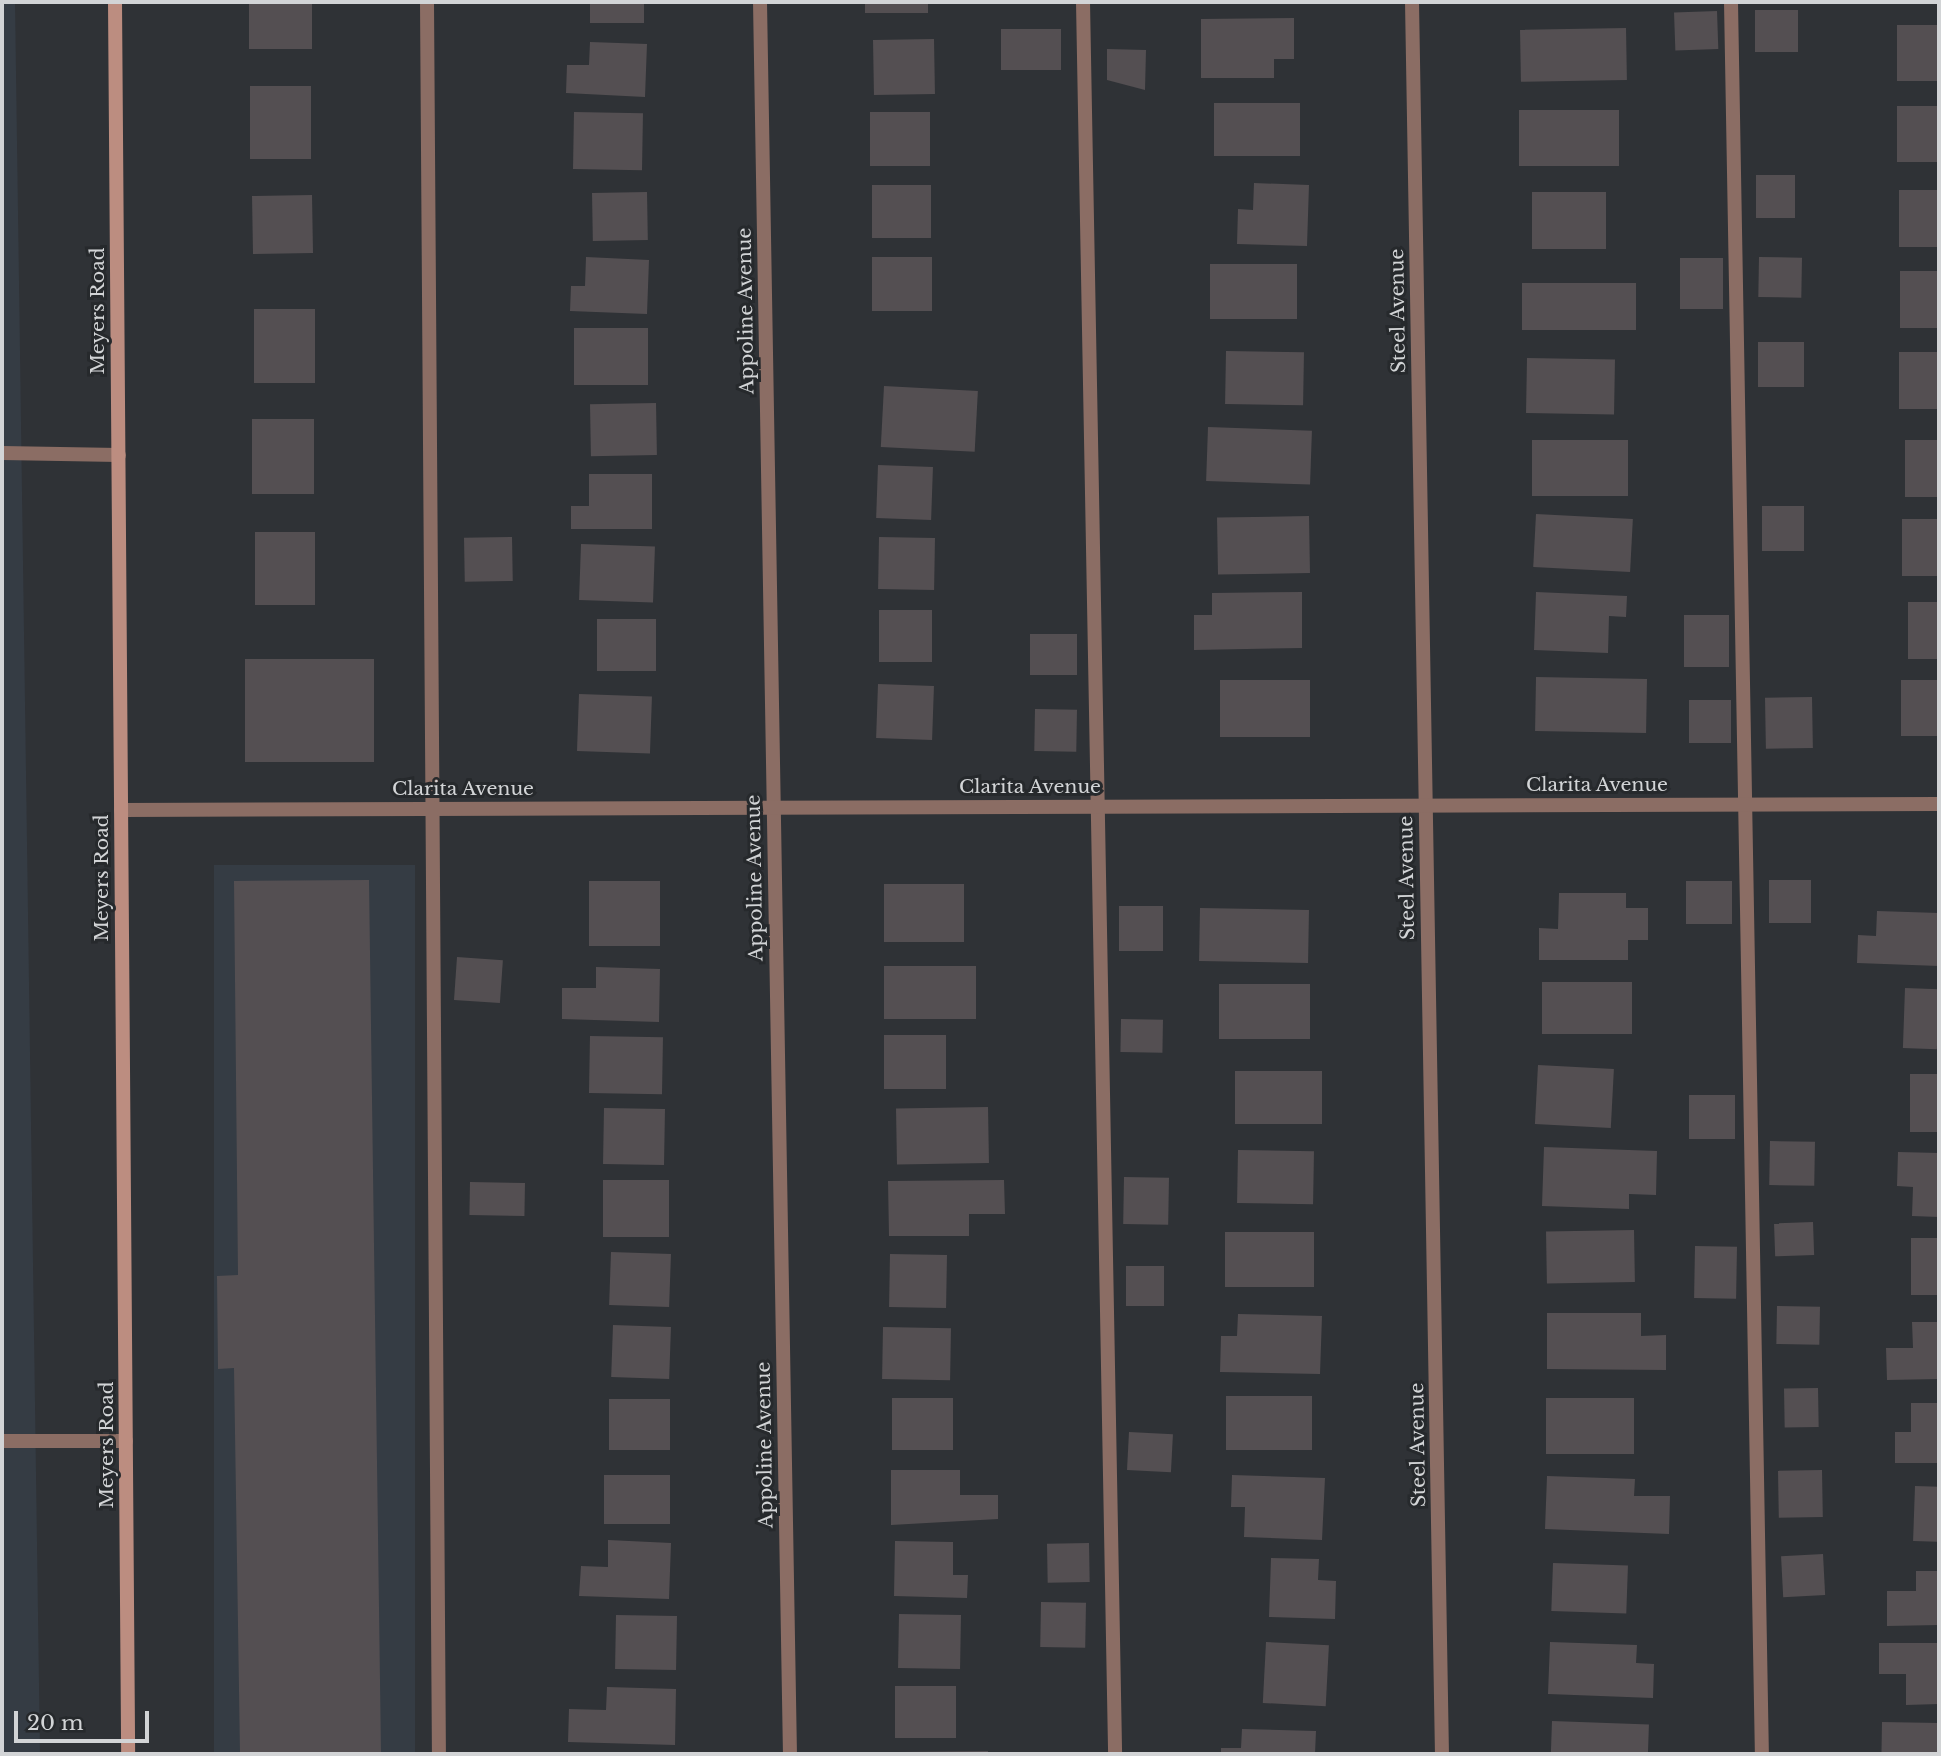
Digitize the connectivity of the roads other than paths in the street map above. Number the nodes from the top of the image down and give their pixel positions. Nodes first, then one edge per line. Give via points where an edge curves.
1 (115, 2) edge
2 (426, 2) edge
3 (760, 2) edge
4 (1083, 2) edge
5 (1412, 2) edge
6 (1731, 2) edge
7 (2, 453) edge
8 (118, 455) junction
9 (1745, 804) junction
10 (1939, 804) edge
11 (1425, 805) junction
12 (1098, 806) junction
13 (773, 807) junction
14 (431, 809) junction
15 (121, 810) junction
16 (2, 1441) edge
17 (126, 1441) junction
18 (128, 1754) edge
19 (439, 1754) edge
20 (790, 1754) edge
21 (1115, 1754) edge
22 (1442, 1754) edge
23 (1762, 1754) edge

1 - 8 street, Meyers Road
2 - 14 street
3 - 13 street, Appoline Avenue
4 - 12 street
5 - 11 street, Steel Avenue
6 - 9 street
7 - 8 street
8 - 15 street, Meyers Road
9 - 10 street, Clarita Avenue
9 - 11 street, Clarita Avenue
9 - 23 street
11 - 12 street, Clarita Avenue
11 - 22 street, Steel Avenue
12 - 13 street, Clarita Avenue
12 - 21 street
13 - 14 street, Clarita Avenue
13 - 20 street, Appoline Avenue
14 - 15 street, Clarita Avenue
14 - 19 street
15 - 17 street, Meyers Road
16 - 17 street
17 - 18 street, Meyers Road

